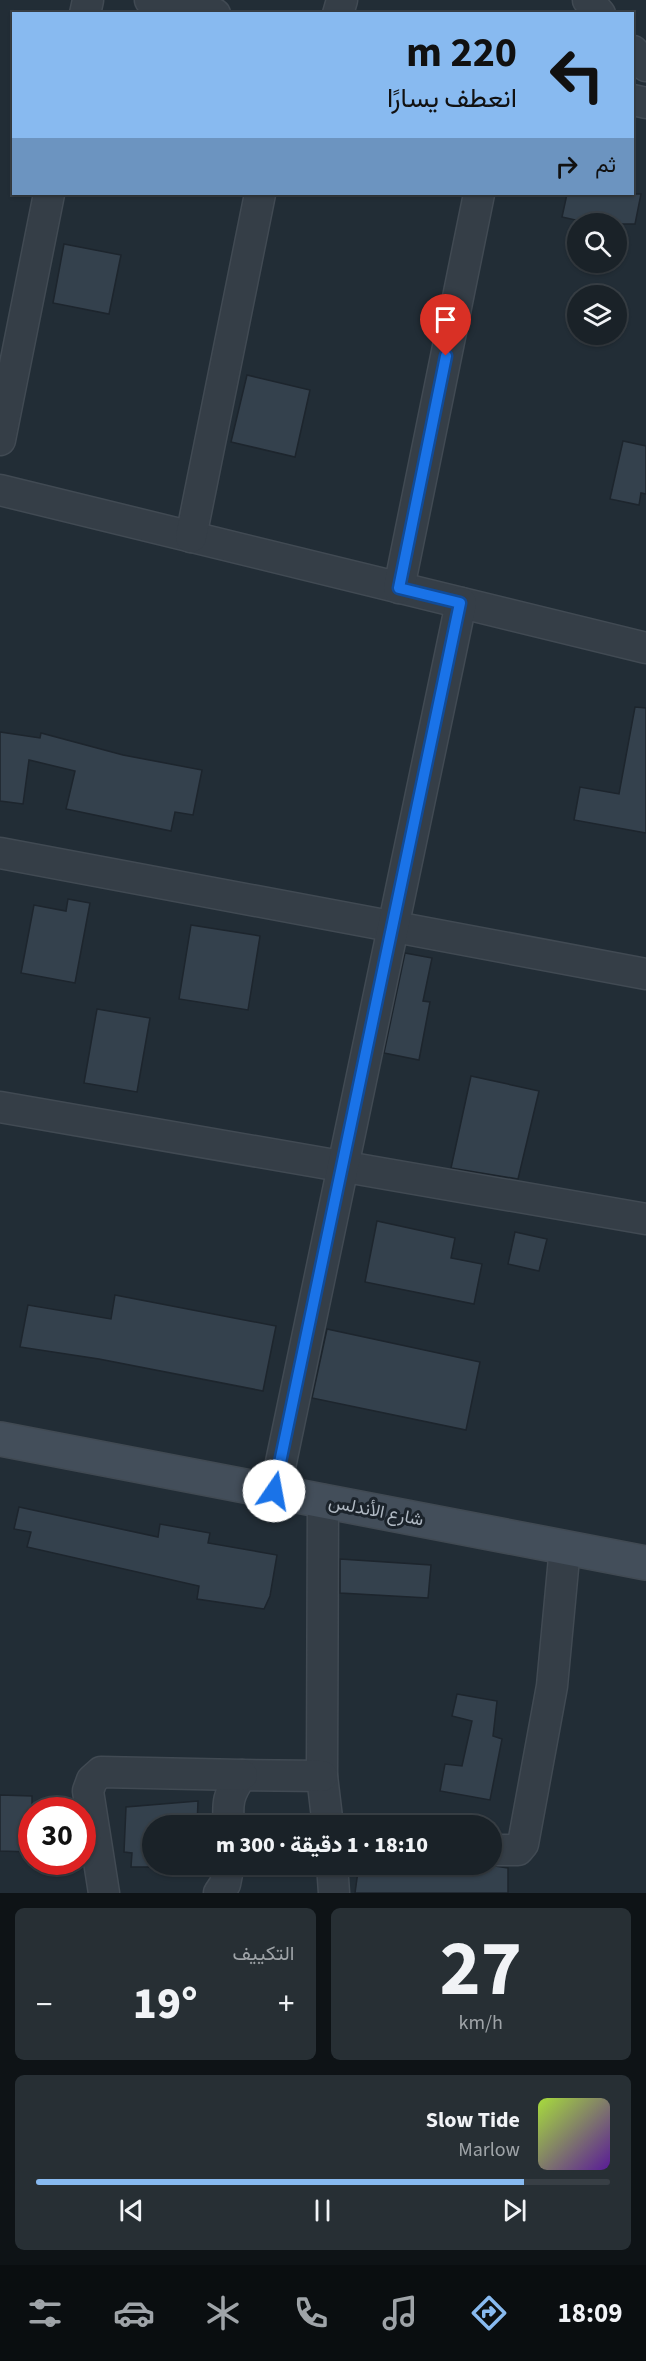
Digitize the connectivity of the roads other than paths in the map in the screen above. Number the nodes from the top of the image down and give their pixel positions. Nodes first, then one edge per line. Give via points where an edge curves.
1 (150, 0) edge
2 (588, 0) edge
3 (206, 12) edge
4 (600, 12) edge
5 (634, 52) edge
6 (646, 66) edge
7 (49, 195) edge
8 (260, 195) edge
9 (479, 195) edge
10 (0, 440) edge
11 (0, 490) edge
12 (191, 537) junction
13 (399, 588) junction
14 (460, 603) junction
15 (646, 648) edge
16 (0, 853) edge
17 (393, 928) junction
18 (646, 974) edge
19 (0, 1107) edge
20 (342, 1167) junction
21 (646, 1219) edge
22 (0, 1438) edge
23 (274, 1491) junction
24 (323, 1500) junction
25 (565, 1547) junction
26 (646, 1563) edge
27 (242, 1775) junction
28 (321, 1776) junction
29 (228, 1815) edge
30 (326, 1815) edge
31 (502, 1850) edge
32 (227, 1875) edge
33 (333, 1875) edge
34 (104, 1893) edge
35 (219, 1893) edge
36 (334, 1893) edge

1 - 3 street
2 - 4 street
5 - 6 street
7 - 10 street
8 - 12 street
9 - 13 street
11 - 12 street
12 - 13 street
13 - 14 street
14 - 15 street
14 - 17 street
16 - 17 street
17 - 18 street
17 - 20 street
19 - 20 street
20 - 21 street
20 - 23 street
22 - 23 main road, شارع الأندلس
23 - 24 main road, شارع الأندلس
24 - 25 main road, شارع الأندلس
24 - 28 street
25 - 26 main road, شارع الأندلس
25 - 31 street via 552,1686 523,1844 518,1850
27 - 28 street
27 - 29 street via 231,1790
27 - 34 street via 101,1772 88,1791
28 - 30 street
32 - 35 street
33 - 36 street

